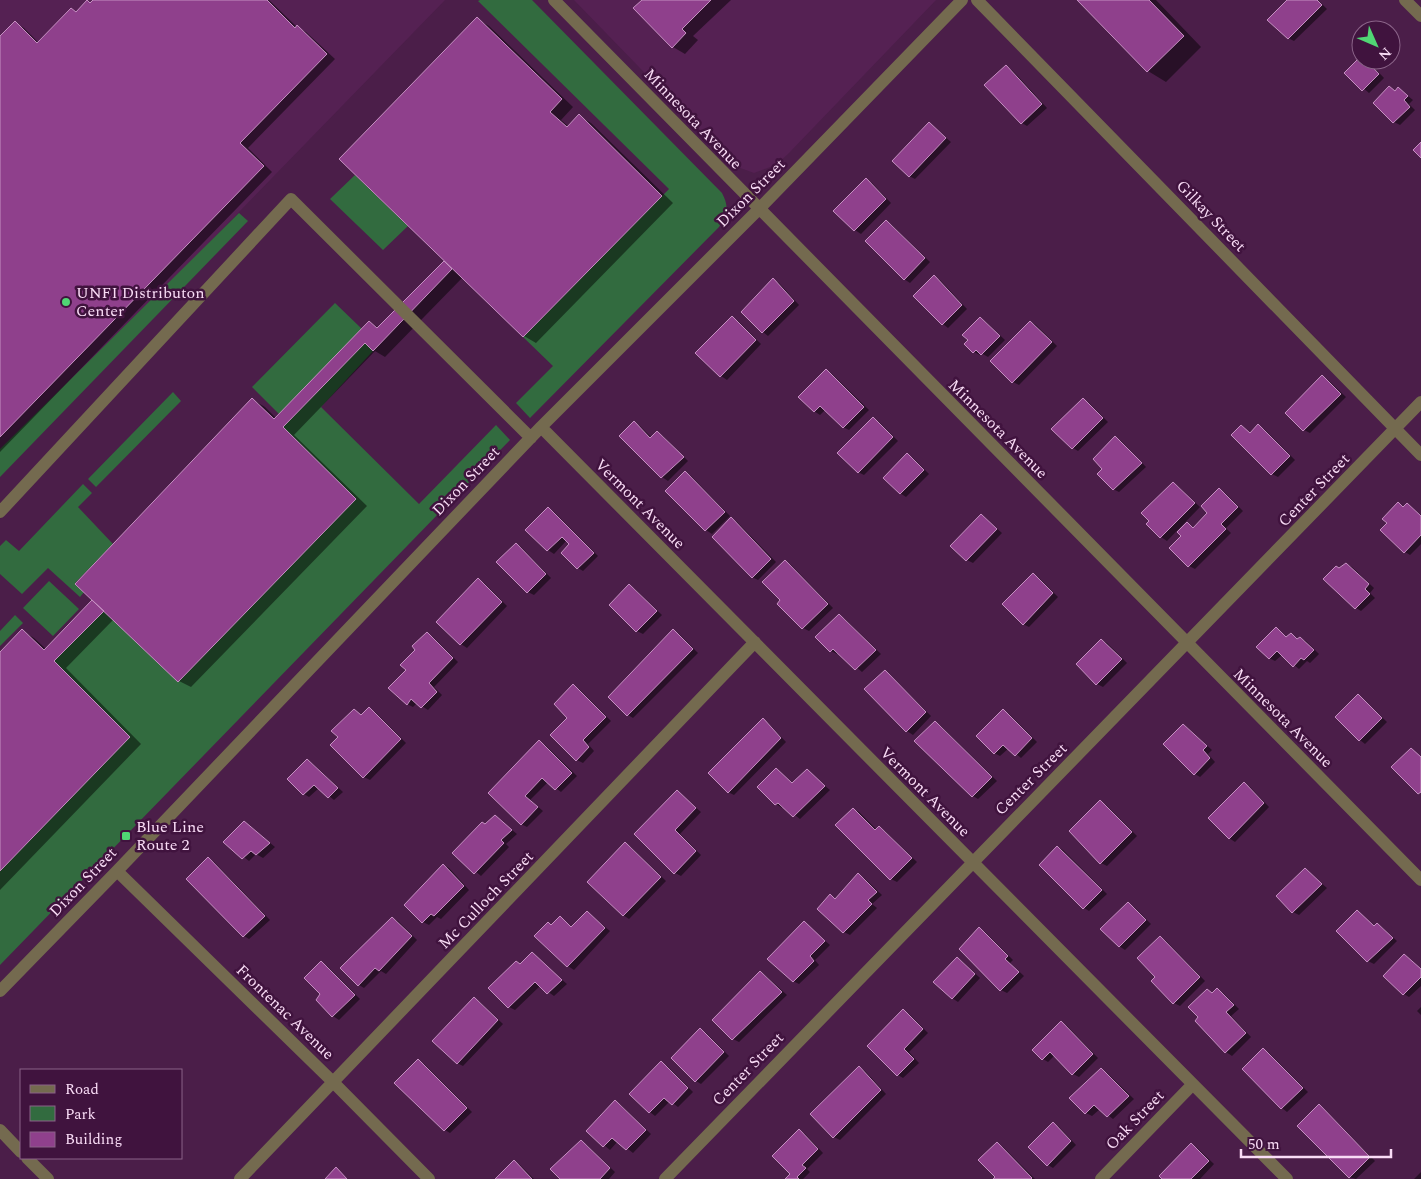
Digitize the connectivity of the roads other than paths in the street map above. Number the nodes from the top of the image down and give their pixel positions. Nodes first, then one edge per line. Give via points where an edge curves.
1 (554, 0) edge
2 (962, 0) edge
3 (977, 0) edge
4 (1405, 0) edge
5 (1421, 16) edge
6 (759, 209) junction
7 (1421, 402) edge
8 (541, 427) junction
9 (1396, 430) junction
10 (531, 438) junction
11 (1421, 456) edge
12 (0, 512) edge
13 (755, 642) junction
14 (1187, 644) junction
15 (972, 862) junction
16 (117, 870) junction
17 (1421, 880) edge
18 (0, 991) edge
19 (334, 1083) junction
20 (1192, 1084) junction
21 (0, 1130) edge
22 (20, 1151) edge
23 (28, 1159) edge
24 (48, 1179) edge
25 (240, 1179) edge
26 (429, 1179) edge
27 (665, 1179) edge
28 (1101, 1179) edge
29 (1287, 1179) edge

1 - 6 street, Minnesota Avenue
2 - 6 street, Dixon Street
3 - 9 street, Gilkay Street
4 - 5 street
6 - 8 street, Dixon Street
6 - 14 street, Minnesota Avenue
7 - 9 street, Center Street
8 - 10 street, Dixon Street
8 - 13 street, Vermont Avenue
9 - 11 street, Gilkay Street
9 - 14 street, Center Street
10 - 12 street via 291,199
10 - 16 street, Dixon Street
13 - 15 street, Vermont Avenue
13 - 19 street, Mc Culloch Street
14 - 15 street, Center Street
14 - 17 street, Minnesota Avenue
15 - 20 street, Vermont Avenue
15 - 27 street, Center Street
16 - 18 street, Dixon Street
16 - 19 street, Frontenac Avenue
19 - 25 street, Mc Culloch Street
19 - 26 street, Frontenac Avenue
20 - 28 street, Oak Street
20 - 29 street, Vermont Avenue
21 - 22 street
23 - 24 street

